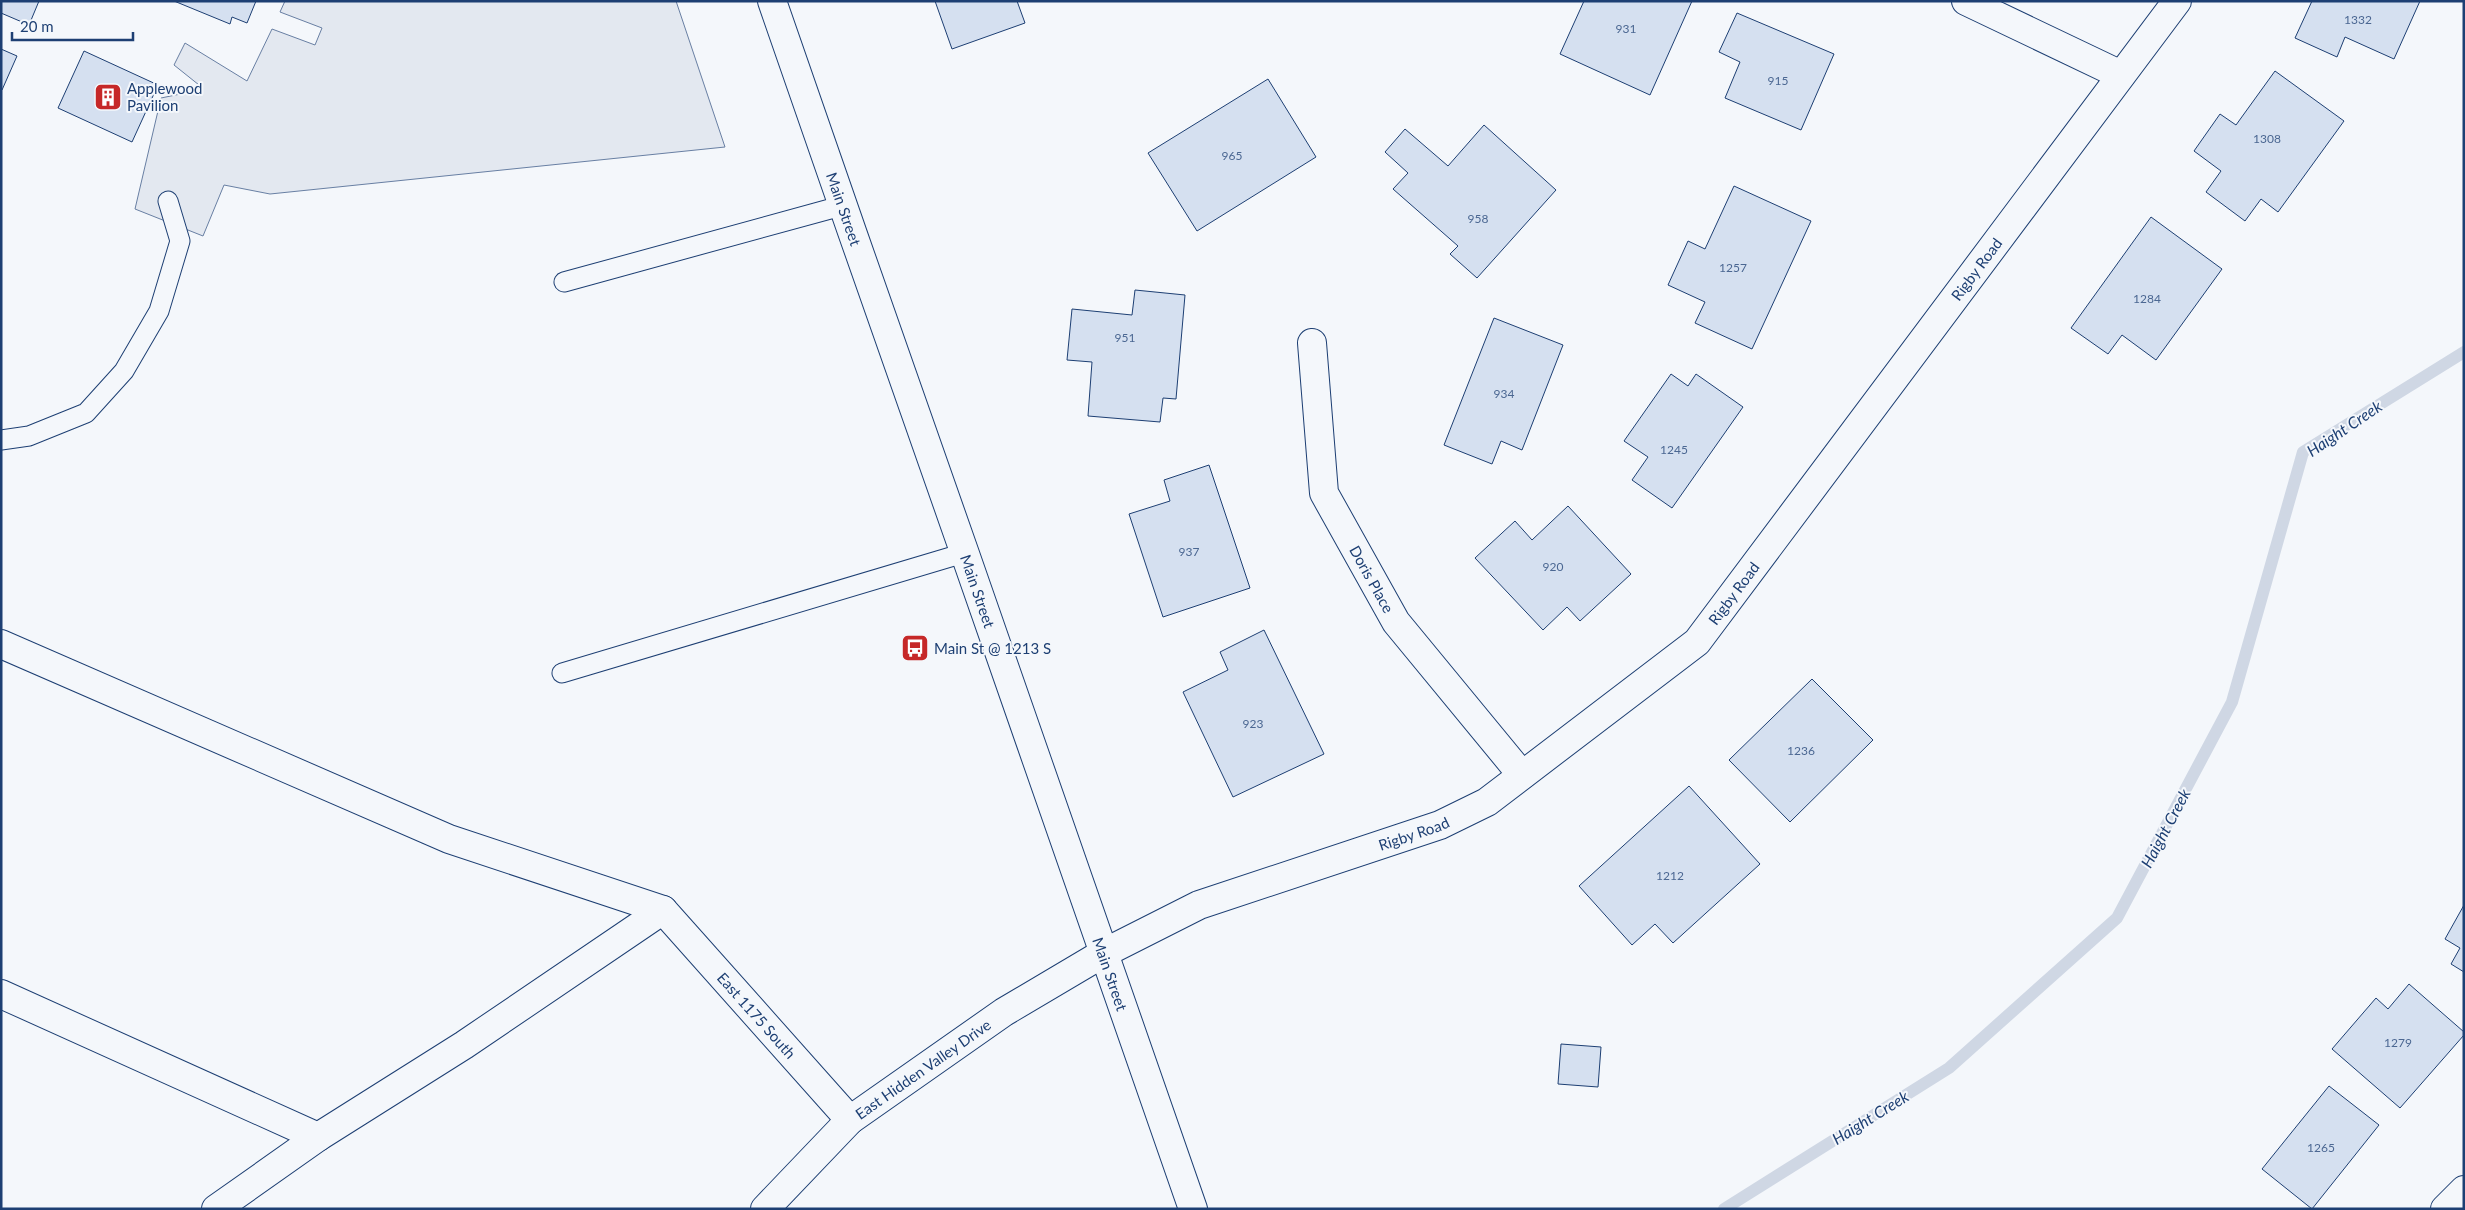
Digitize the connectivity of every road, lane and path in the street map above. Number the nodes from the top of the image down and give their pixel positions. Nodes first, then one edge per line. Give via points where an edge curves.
1 (772, 1) edge
2 (1966, 1) edge
3 (2177, 1) edge
4 (2121, 75) junction
5 (168, 201) dead end
6 (841, 206) junction
7 (564, 282) dead end
8 (1312, 343) dead end
9 (1, 440) edge
10 (964, 553) junction
11 (1, 644) edge
12 (562, 673) dead end
13 (1522, 775) junction
14 (663, 910) junction
15 (1102, 954) junction
16 (1, 994) edge
17 (850, 1120) junction
18 (318, 1137) junction
19 (2464, 1190) edge
20 (216, 1209) edge
21 (765, 1209) edge
22 (1193, 1209) edge
23 (2445, 1209) edge

1 - 6 street, Main Street
2 - 4 street
3 - 4 street, Rigby Road
4 - 13 street, Rigby Road via 1697,642
5 - 9 lane via 180,241 159,312 124,371 86,413 29,436
6 - 7 lane
6 - 10 street, Main Street
8 - 13 street, Doris Place via 1324,493 1396,622
10 - 12 lane
10 - 15 street, Main Street
11 - 14 street via 449,839
13 - 15 street, Rigby Road via 1487,802 1440,825 1199,905
14 - 17 street, East 1175 South
14 - 18 street via 464,1045
15 - 17 street, East Hidden Valley Drive via 1004,1012
15 - 22 street, Main Street
16 - 18 street
17 - 21 street, East Hidden Valley Drive
18 - 20 street
19 - 23 street

